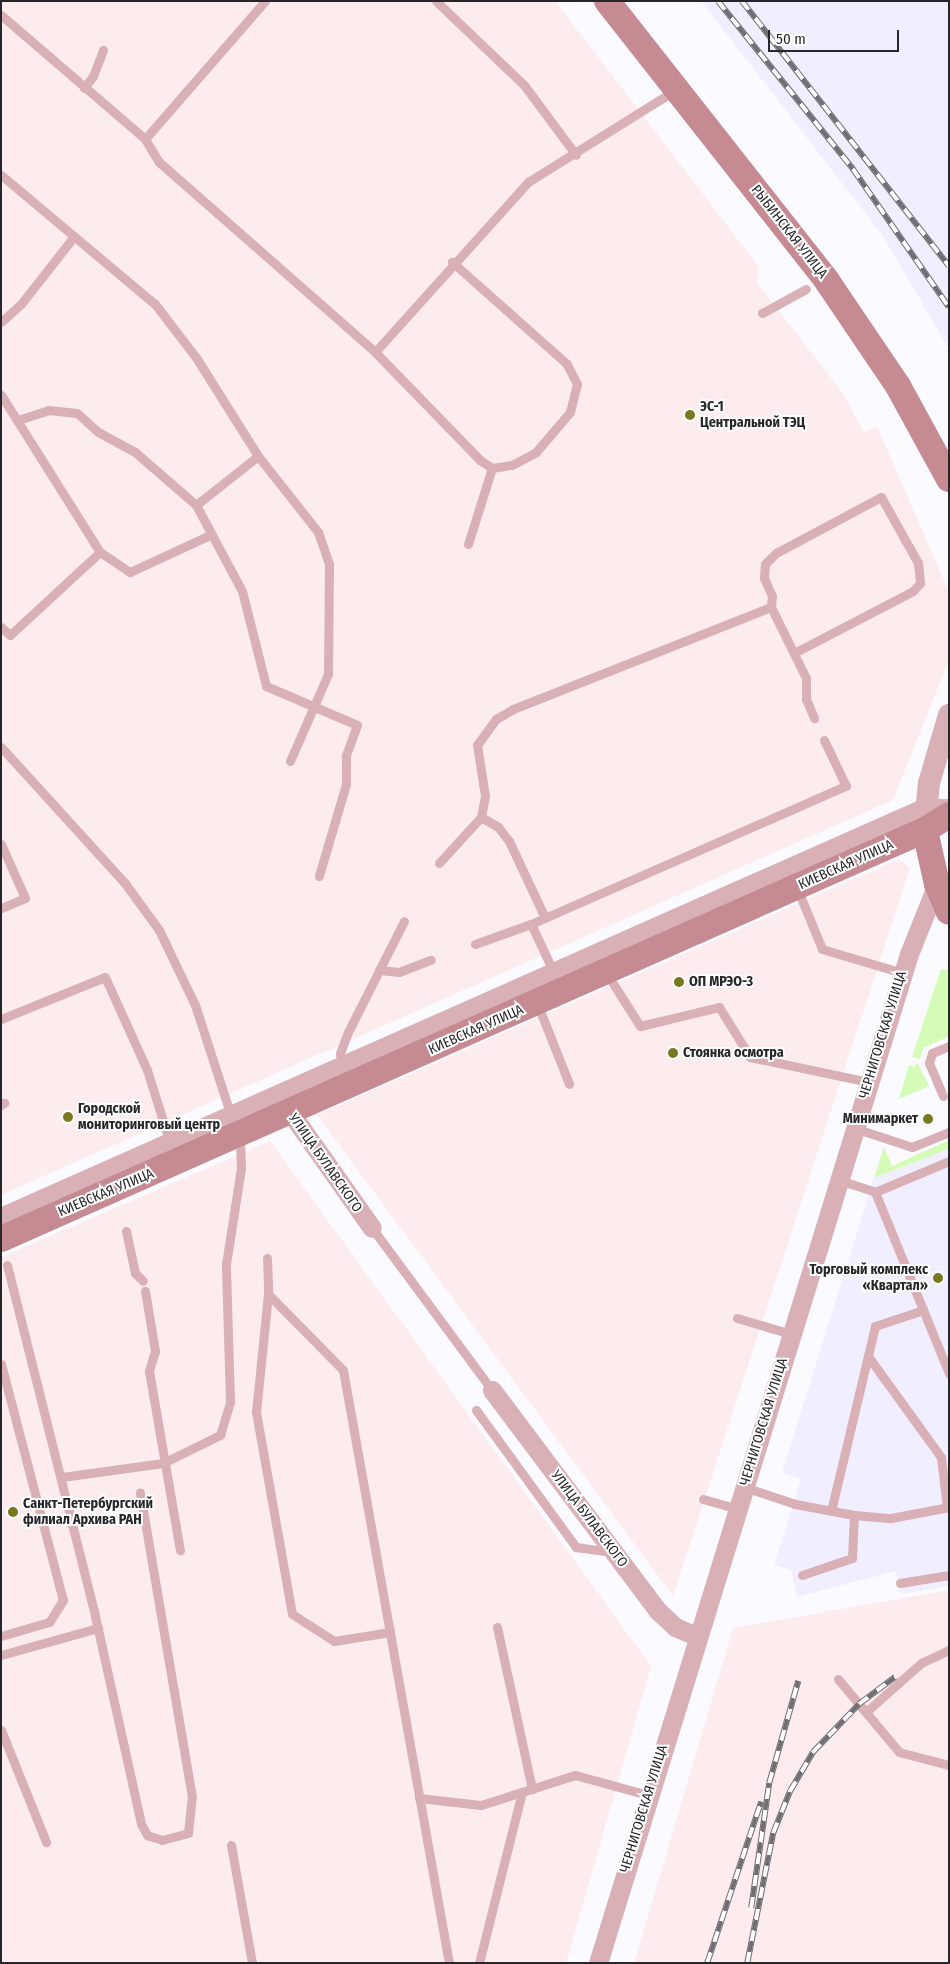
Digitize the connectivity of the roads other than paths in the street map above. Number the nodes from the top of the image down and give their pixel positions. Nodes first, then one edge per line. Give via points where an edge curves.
1 (265, 1) edge
2 (436, 1) edge
3 (607, 1) edge
4 (1, 16) edge
5 (103, 50) dead end
6 (84, 88) junction
7 (676, 89) junction
8 (145, 139) junction
9 (576, 156) junction
10 (1, 175) edge
11 (72, 239) junction
12 (452, 262) junction
13 (806, 289) dead end
14 (762, 312) dead end
15 (1, 322) edge
16 (375, 352) junction
17 (1, 395) edge
18 (18, 420) junction
19 (258, 456) junction
20 (492, 468) junction
21 (949, 478) edge
22 (196, 505) junction
23 (212, 534) junction
24 (468, 544) dead end
25 (100, 552) junction
26 (772, 607) junction
27 (1, 627) edge
28 (794, 653) junction
29 (314, 706) junction
30 (949, 715) edge
31 (814, 718) dead end
32 (824, 740) dead end
33 (1, 747) edge
34 (290, 761) dead end
35 (949, 810) edge
36 (481, 817) junction
37 (933, 818) edge
38 (1, 844) edge
39 (439, 863) dead end
40 (319, 876) dead end
41 (794, 878) junction
42 (943, 882) edge
43 (1, 908) edge
44 (949, 912) edge
45 (545, 918) junction
46 (404, 921) dead end
47 (530, 924) junction
48 (475, 944) dead end
49 (431, 960) dead end
50 (602, 963) junction
51 (379, 970) junction
52 (902, 973) junction
53 (558, 983) junction
54 (537, 1003) junction
55 (1, 1019) edge
56 (949, 1046) edge
57 (946, 1076) dead end
58 (346, 1077) junction
59 (936, 1080) junction
60 (869, 1082) junction
61 (568, 1084) dead end
62 (943, 1096) dead end
63 (285, 1105) junction
64 (236, 1126) junction
65 (854, 1128) junction
66 (949, 1132) edge
67 (174, 1153) junction
68 (949, 1161) edge
69 (839, 1180) junction
70 (876, 1192) junction
71 (1, 1219) edge
72 (372, 1228) joint
73 (126, 1230) dead end
74 (1, 1239) edge
75 (267, 1258) dead end
76 (7, 1265) dead end
77 (143, 1281) dead end
78 (145, 1291) dead end
79 (268, 1294) junction
80 (923, 1310) junction
81 (737, 1318) dead end
82 (791, 1334) junction
83 (870, 1359) junction
84 (1, 1364) edge
85 (949, 1373) edge
86 (492, 1390) joint
87 (476, 1410) dead end
88 (945, 1456) edge
89 (163, 1463) junction
90 (62, 1477) junction
91 (744, 1486) junction
92 (140, 1492) dead end
93 (703, 1499) dead end
94 (948, 1507) edge
95 (737, 1509) junction
96 (831, 1512) junction
97 (854, 1515) junction
98 (180, 1550) dead end
99 (614, 1552) junction
100 (949, 1575) edge
101 (802, 1576) dead end
102 (900, 1583) dead end
103 (497, 1627) dead end
104 (98, 1628) junction
105 (390, 1632) junction
106 (1, 1636) edge
107 (696, 1636) junction
108 (949, 1650) edge
109 (1, 1655) edge
110 (838, 1679) dead end
111 (866, 1712) junction
112 (1, 1730) edge
113 (949, 1765) edge
114 (532, 1789) junction
115 (522, 1792) junction
116 (648, 1795) junction
117 (419, 1798) junction
118 (46, 1842) dead end
119 (231, 1845) dead end
120 (252, 1963) edge
121 (449, 1963) edge
122 (479, 1963) edge
123 (598, 1963) edge

1 - 8 lane
2 - 9 lane via 524,85
3 - 7 main road, РЫБИНСКАЯ УЛИЦА
4 - 6 lane
5 - 6 lane via 93,76
6 - 8 lane
7 - 9 lane
7 - 21 main road, РЫБИНСКАЯ УЛИЦА via 833,289 898,386
8 - 16 lane via 159,162
9 - 12 lane via 528,182
10 - 11 lane
11 - 15 lane via 21,304
11 - 19 lane via 155,304 197,359
12 - 16 lane
12 - 20 lane via 567,364 577,384 570,412 536,452 512,465
13 - 14 lane
16 - 20 lane via 397,380
17 - 18 lane
18 - 22 lane via 48,410 77,412 98,432 135,452
18 - 25 lane
19 - 22 lane
19 - 29 lane via 318,532 329,564 328,674
20 - 24 lane
22 - 23 lane
23 - 25 lane via 130,572
23 - 29 lane via 242,591 266,686
25 - 27 lane via 10,635
26 - 28 lane
26 - 28 lane via 772,596 764,578 766,564 776,553 881,496 918,563 920,583
26 - 36 lane via 513,709 496,719 477,745 485,796
28 - 31 lane via 806,678 806,699
29 - 34 lane
29 - 40 lane via 357,725 346,756 346,784
30 - 37 street
32 - 45 lane via 846,786
33 - 64 lane via 124,882 159,930 195,1005
35 - 37 street, КИЕВСКАЯ УЛИЦА
36 - 39 lane
36 - 45 lane via 498,827 509,841
37 - 41 main road, КИЕВСКАЯ УЛИЦА
37 - 42 main road
38 - 43 lane via 25,898
41 - 50 main road, КИЕВСКАЯ УЛИЦА
41 - 52 lane via 822,949
42 - 44 main road
42 - 52 street, ЧЕРНИГОВСКАЯ УЛИЦА
45 - 47 lane
46 - 51 lane
47 - 48 lane
47 - 53 lane
49 - 51 lane via 399,972
50 - 53 main road, КИЕВСКАЯ УЛИЦА
50 - 60 lane via 640,1026 719,1007 750,1057
51 - 58 lane via 340,1053
52 - 60 street, ЧЕРНИГОВСКАЯ УЛИЦА
53 - 54 main road, КИЕВСКАЯ УЛИЦА
53 - 58 street, КИЕВСКАЯ УЛИЦА
54 - 58 main road, КИЕВСКАЯ УЛИЦА
54 - 61 lane
55 - 67 lane via 105,977 147,1070
56 - 59 lane via 932,1053 929,1063
57 - 59 lane
58 - 63 main road, КИЕВСКАЯ УЛИЦА
59 - 62 lane
60 - 65 street, ЧЕРНИГОВСКАЯ УЛИЦА
63 - 64 main road, КИЕВСКАЯ УЛИЦА
63 - 72 street, УЛИЦА БУЛАВСКОГО
64 - 67 main road, КИЕВСКАЯ УЛИЦА
64 - 89 lane via 241,1168 226,1264 230,1402 220,1435
65 - 66 lane via 912,1147
65 - 69 street, ЧЕРНИГОВСКАЯ УЛИЦА
67 - 71 street, КИЕВСКАЯ УЛИЦА
67 - 74 main road, КИЕВСКАЯ УЛИЦА
68 - 70 lane
69 - 70 lane
69 - 82 street, ЧЕРНИГОВСКАЯ УЛИЦА
70 - 80 lane
72 - 86 lane
73 - 77 lane via 135,1273
75 - 79 lane
76 - 90 lane
78 - 89 lane via 155,1351 149,1371
79 - 105 lane via 343,1370
79 - 105 lane via 256,1412 292,1614 334,1642
80 - 83 lane via 875,1326
80 - 85 lane
81 - 82 lane
82 - 91 street, ЧЕРНИГОВСКАЯ УЛИЦА
83 - 88 lane
83 - 96 lane
84 - 106 lane via 63,1600 49,1622
86 - 99 street, УЛИЦА БУЛАВСКОГО
87 - 99 lane via 576,1547
88 - 94 lane
89 - 90 lane
89 - 98 lane via 170,1481
90 - 104 lane
91 - 95 street, ЧЕРНИГОВСКАЯ УЛИЦА
91 - 96 lane
92 - 104 lane via 192,1797 188,1833 162,1840 148,1835 141,1824
93 - 95 lane
94 - 97 lane via 891,1518
95 - 107 street, ЧЕРНИГОВСКАЯ УЛИЦА
96 - 97 lane
97 - 101 lane via 852,1558
99 - 107 street, УЛИЦА БУЛАВСКОГО via 657,1610 675,1627
100 - 102 lane
103 - 114 lane
104 - 109 lane
105 - 117 lane
107 - 116 street, ЧЕРНИГОВСКАЯ УЛИЦА
108 - 111 lane via 921,1663
110 - 111 lane
111 - 113 lane via 899,1752
112 - 118 lane
114 - 115 lane
114 - 116 lane via 575,1775
115 - 117 lane via 481,1805
115 - 122 lane
116 - 123 street, ЧЕРНИГОВСКАЯ УЛИЦА
117 - 121 lane
119 - 120 lane

